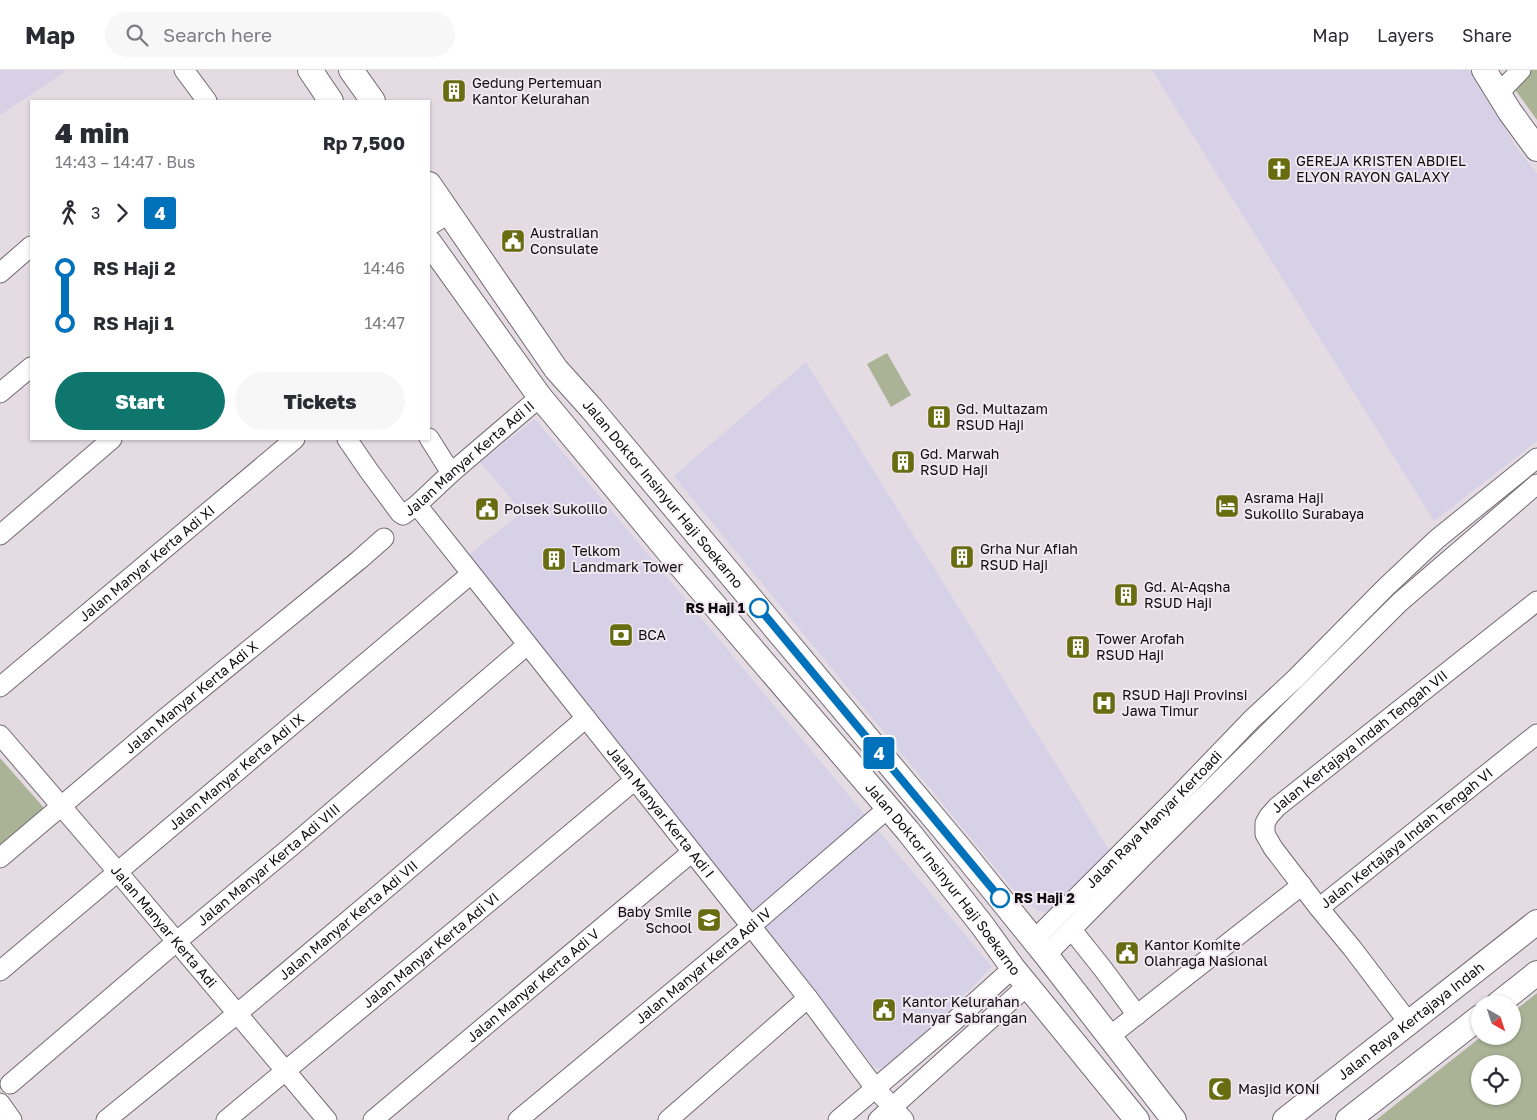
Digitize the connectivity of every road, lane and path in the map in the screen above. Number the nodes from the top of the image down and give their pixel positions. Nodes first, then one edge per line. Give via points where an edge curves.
1 (184, 70) edge
2 (310, 70) edge
3 (351, 70) edge
4 (1484, 70) edge
5 (1521, 70) edge
6 (1498, 94) junction
7 (206, 100) edge
8 (330, 100) edge
9 (372, 100) edge
10 (1537, 148) edge
11 (430, 188) edge
12 (437, 216) edge
13 (463, 233) junction
14 (30, 247) edge
15 (432, 247) edge
16 (1, 271) edge
17 (30, 368) edge
18 (0, 393) edge
19 (540, 397) junction
20 (111, 440) edge
21 (294, 440) edge
22 (348, 440) edge
23 (430, 440) edge
24 (1537, 458) edge
25 (451, 473) junction
26 (1537, 484) edge
27 (417, 505) junction
28 (0, 535) edge
29 (384, 538) dead end
30 (471, 574) junction
31 (1394, 595) junction
32 (1537, 601) edge
33 (527, 645) junction
34 (0, 687) edge
35 (586, 718) junction
36 (1537, 734) edge
37 (0, 735) edge
38 (1226, 760) junction
39 (635, 780) junction
40 (916, 797) junction
41 (62, 807) junction
42 (894, 816) junction
43 (692, 852) junction
44 (0, 858) edge
45 (117, 871) junction
46 (1302, 884) junction
47 (1319, 908) junction
48 (1536, 924) edge
49 (750, 926) junction
50 (1072, 930) junction
51 (176, 942) junction
52 (1040, 948) junction
53 (0, 971) edge
54 (1537, 973) edge
55 (1020, 977) junction
56 (1509, 995) edge
57 (808, 998) junction
58 (238, 1013) junction
59 (1137, 1015) junction
60 (1409, 1023) junction
61 (1471, 1025) edge
62 (1110, 1036) junction
63 (285, 1070) junction
64 (10, 1084) dead end
65 (0, 1103) edge
66 (888, 1103) edge
67 (12, 1120) edge
68 (106, 1120) edge
69 (226, 1120) edge
70 (327, 1120) edge
71 (373, 1120) edge
72 (518, 1120) edge
73 (668, 1120) edge
74 (838, 1120) edge
75 (878, 1120) edge
76 (1137, 1120) edge
77 (1174, 1120) edge
78 (1285, 1120) edge
79 (1348, 1120) edge

1 - 7 street
2 - 8 main road
3 - 9 main road
4 - 6 main road
5 - 6 street
6 - 10 main road
11 - 12 main road, Jalan Doktor Insinyur Haji Soekarno
12 - 13 main road, Jalan Doktor Insinyur Haji Soekarno
13 - 15 main road via 447,232
13 - 40 main road, Jalan Doktor Insinyur Haji Soekarno via 556,369
14 - 16 street
15 - 19 main road, Jalan Doktor Insinyur Haji Soekarno
17 - 18 street
19 - 25 street, Jalan Manyar Kerta Adi II
19 - 42 main road, Jalan Doktor Insinyur Haji Soekarno
20 - 28 street
21 - 34 street, Jalan Manyar Kerta Adi XI
22 - 27 street, Jalan Manyar Kerta Adi II via 403,516
23 - 25 street
24 - 31 street, Jalan Raya Manyar Kertoadi via 1437,539
25 - 27 street, Jalan Manyar Kerta Adi II
26 - 31 street, Jalan Raya Manyar Kertoadi
27 - 30 street, Jalan Manyar Kerta Adi I
29 - 41 street, Jalan Manyar Kerta Adi X via 162,720
30 - 33 street, Jalan Manyar Kerta Adi I
30 - 45 street, Jalan Manyar Kerta Adi IX
31 - 38 street, Jalan Raya Manyar Kertoadi
32 - 46 street, Jalan Kertajaya Indah Tengah VII via 1269,816 1265,834
33 - 35 street, Jalan Manyar Kerta Adi I
33 - 51 street, Jalan Manyar Kerta Adi VIII
35 - 39 street, Jalan Manyar Kerta Adi I
35 - 58 street, Jalan Manyar Kerta Adi VII
36 - 47 street, Jalan Kertajaya Indah Tengah VI
37 - 41 street, Jalan Manyar Kerta Adi
38 - 50 street, Jalan Raya Manyar Kertoadi
38 - 52 street, Jalan Raya Manyar Kertoadi
39 - 43 street, Jalan Manyar Kerta Adi I
39 - 63 street, Jalan Manyar Kerta Adi VI
40 - 42 main road
40 - 52 main road, Jalan Doktor Insinyur Haji Soekarno
41 - 44 street, Jalan Manyar Kerta Adi X
41 - 45 street, Jalan Manyar Kerta Adi
42 - 49 street, Jalan Manyar Kerta Adi IV
42 - 55 main road, Jalan Doktor Insinyur Haji Soekarno
43 - 49 street, Jalan Manyar Kerta Adi I
43 - 71 street, Jalan Manyar Kerta Adi V
45 - 51 street, Jalan Manyar Kerta Adi
45 - 53 street, Jalan Manyar Kerta Adi IX
46 - 47 street, Jalan Kertajaya Indah Tengah VII
46 - 59 street
47 - 60 street, Jalan Kertajaya Indah Tengah VI
48 - 60 main road, Jalan Raya Kertajaya Indah
49 - 57 street, Jalan Manyar Kerta Adi I
49 - 72 street, Jalan Manyar Kerta Adi IV
50 - 52 street, Jalan Raya Manyar Kertoadi
50 - 59 street
51 - 58 street, Jalan Manyar Kerta Adi
51 - 64 street, Jalan Manyar Kerta Adi VIII
52 - 62 main road, Jalan Doktor Insinyur Haji Soekarno
54 - 56 main road
55 - 66 street
55 - 66 street via 952,1023
55 - 76 main road, Jalan Doktor Insinyur Haji Soekarno
57 - 66 street, Jalan Manyar Kerta Adi I
57 - 73 street
58 - 63 street, Jalan Manyar Kerta Adi
58 - 68 street, Jalan Manyar Kerta Adi VII
59 - 62 street
60 - 78 main road, Jalan Raya Kertajaya Indah
61 - 79 main road
62 - 77 main road, Jalan Doktor Insinyur Haji Soekarno
63 - 69 street, Jalan Manyar Kerta Adi VI
63 - 70 street, Jalan Manyar Kerta Adi
65 - 67 street
66 - 74 street
66 - 75 street

